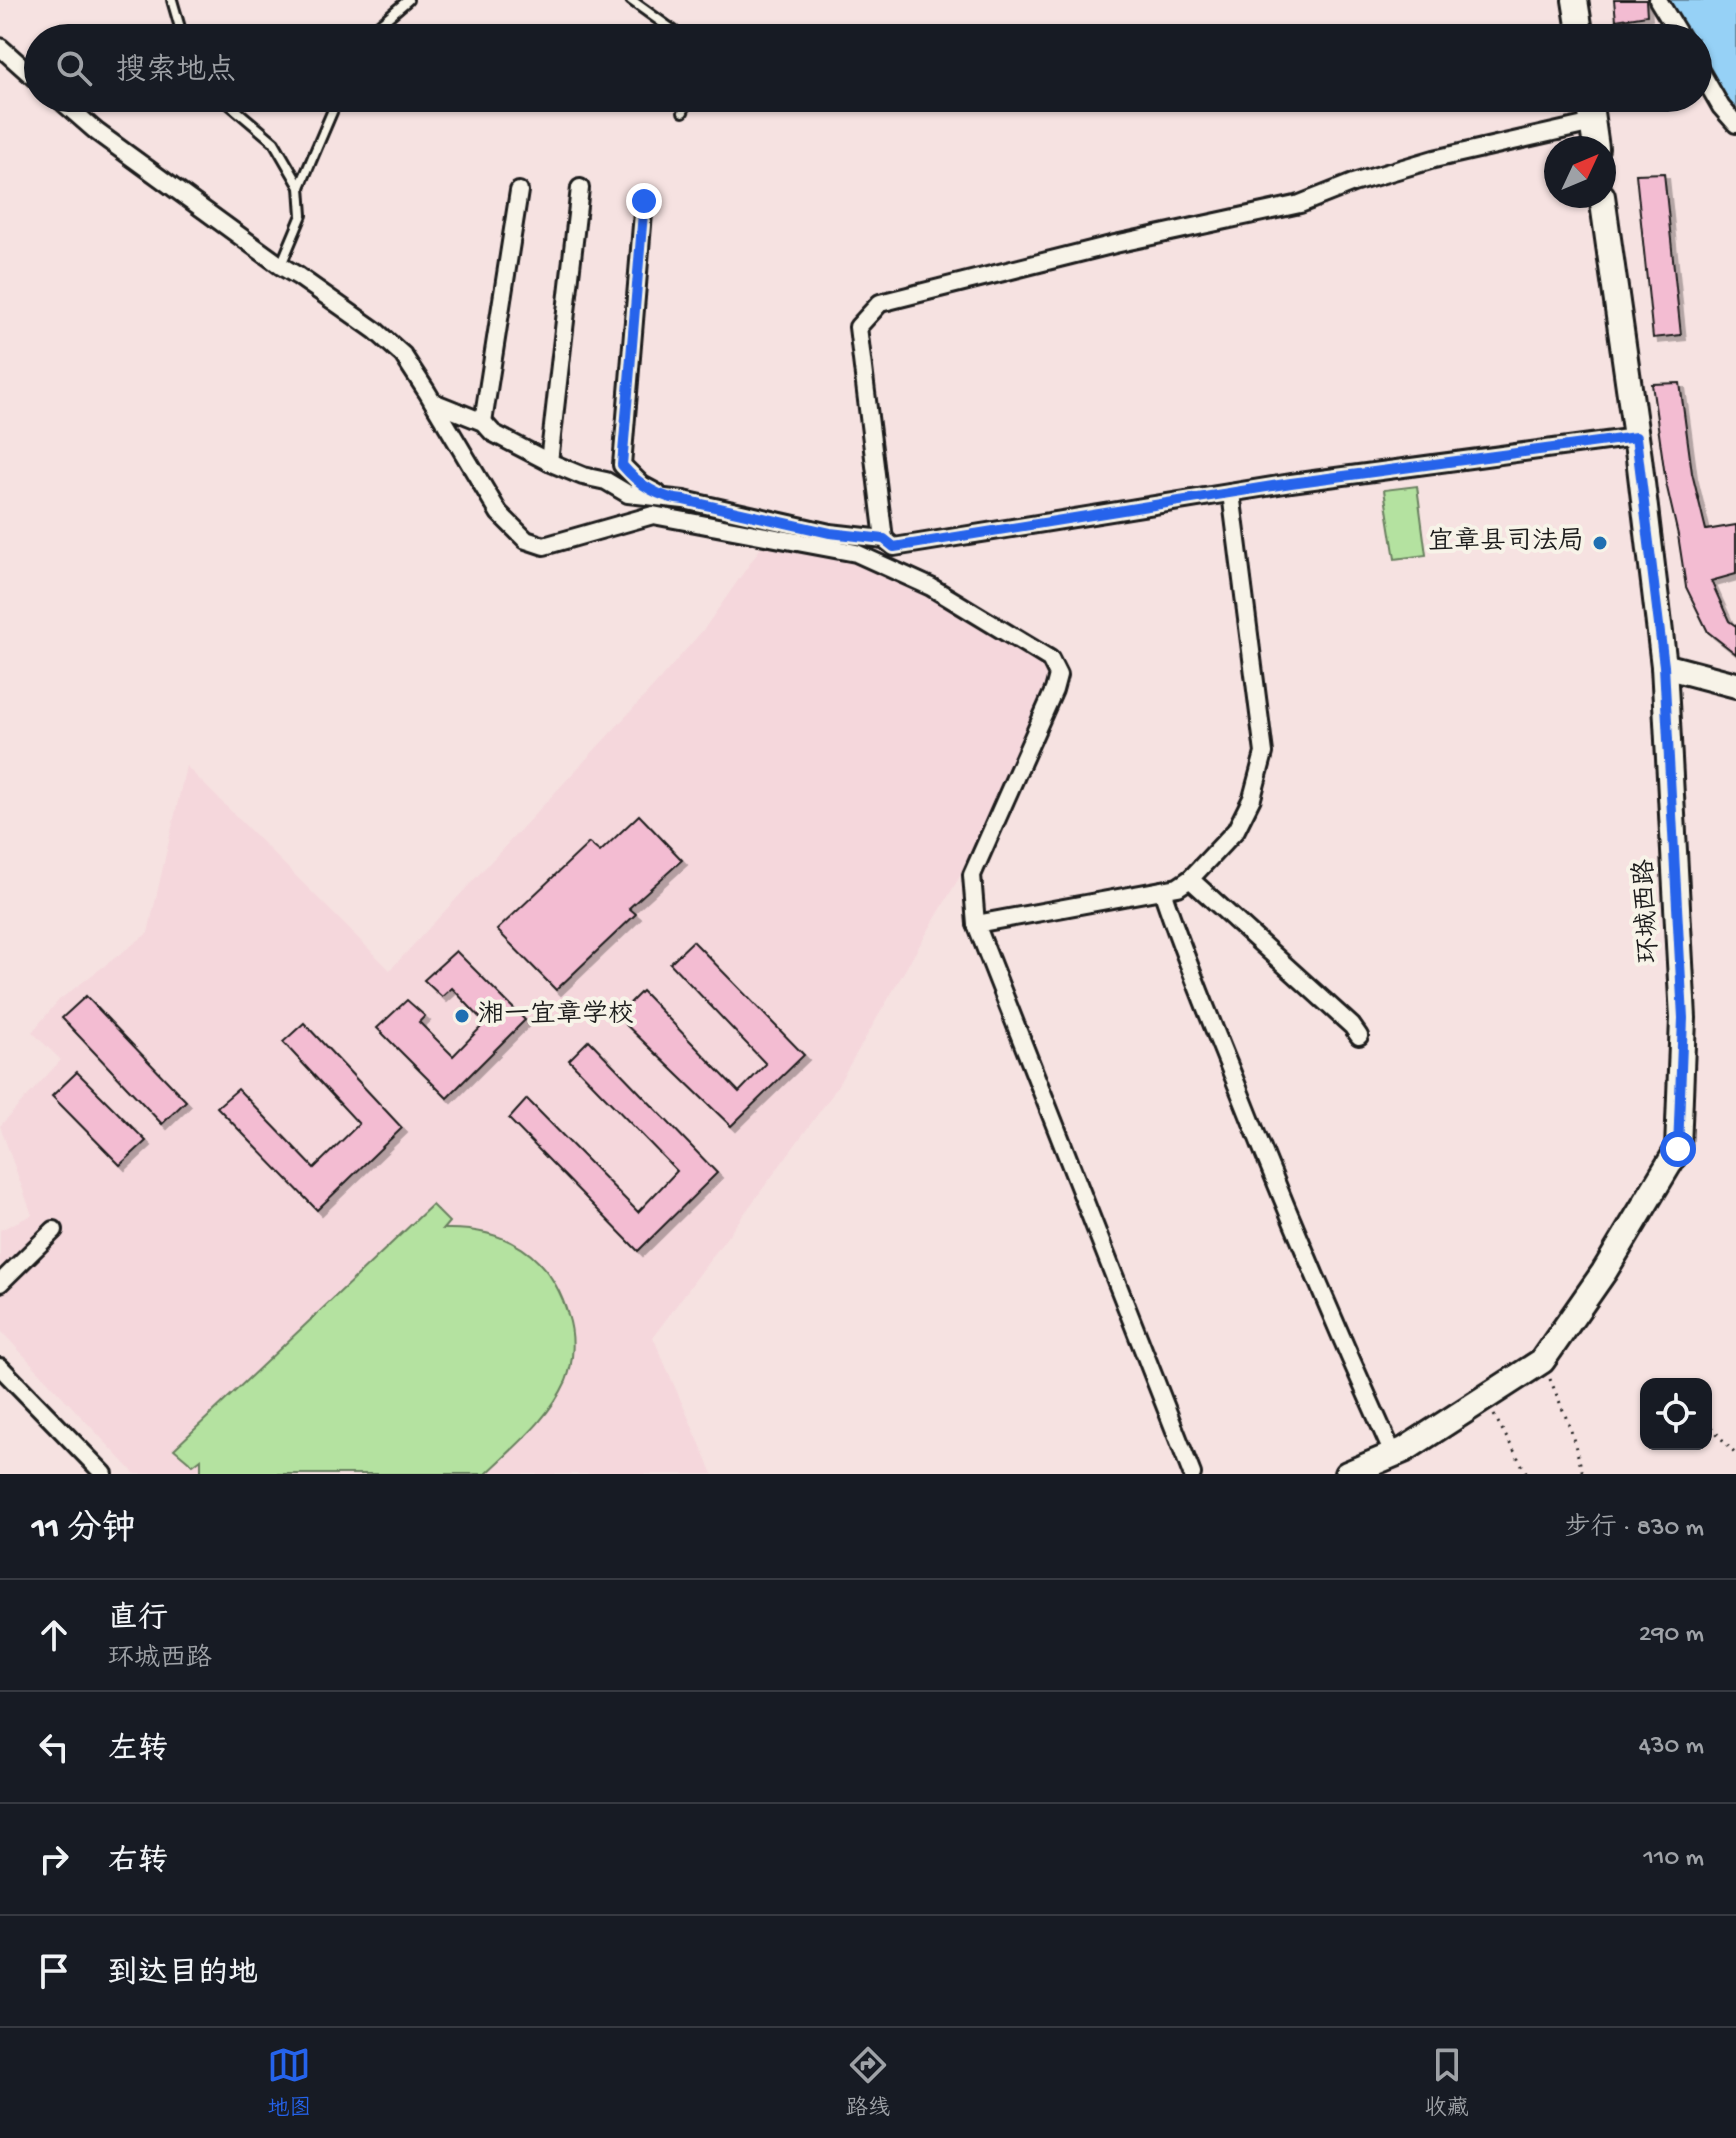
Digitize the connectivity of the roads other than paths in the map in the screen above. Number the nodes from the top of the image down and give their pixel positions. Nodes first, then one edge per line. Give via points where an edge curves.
1 (172, 0) edge
2 (408, 0) edge
3 (631, 0) edge
4 (1575, 0) edge
5 (1658, 0) edge
6 (179, 24) edge
7 (380, 24) edge
8 (664, 24) edge
9 (1579, 24) edge
10 (1673, 24) edge
11 (0, 47) edge
12 (24, 68) edge
13 (1712, 91) edge
14 (74, 112) edge
15 (239, 112) edge
16 (332, 112) edge
17 (1591, 112) edge
18 (1593, 123) junction
19 (1736, 124) edge
20 (1595, 136) edge
21 (300, 187) junction
22 (580, 188) dead end
23 (519, 191) dead end
24 (644, 201) dead end
25 (1604, 208) edge
26 (281, 266) junction
27 (433, 402) junction
28 (483, 422) junction
29 (1636, 437) junction
30 (549, 462) junction
31 (1231, 493) junction
32 (668, 499) junction
33 (884, 539) junction
34 (1664, 666) junction
35 (1736, 685) edge
36 (1190, 879) junction
37 (1162, 890) junction
38 (976, 924) junction
39 (1359, 1036) dead end
40 (54, 1230) dead end
41 (0, 1283) edge
42 (0, 1367) edge
43 (1393, 1454) junction
44 (104, 1474) edge
45 (1192, 1474) edge
46 (1347, 1474) edge

1 - 6 lane
2 - 7 lane
3 - 8 lane
4 - 9 main road
5 - 10 street
11 - 12 street
13 - 19 street
14 - 26 street
15 - 21 lane via 274,142
16 - 21 lane
17 - 18 main road
18 - 20 main road
18 - 33 street via 1434,159 1300,204 880,303 858,327
21 - 26 lane via 302,215
22 - 30 street
23 - 28 street
24 - 32 street via 622,465 642,485
25 - 29 main road, 环城西路
26 - 27 street via 403,355
27 - 28 street
27 - 38 street via 499,513 526,540 544,546 653,515 856,553 931,587 1050,659 1058,675 1054,690 972,875
28 - 30 street via 493,433
29 - 31 street
29 - 34 main road, 环城西路
30 - 32 street via 628,494
31 - 33 street via 894,547
31 - 36 street via 1264,753 1252,798 1236,830
32 - 33 street
34 - 35 main road
34 - 43 main road, 环城西路 via 1683,1018 1678,1149 1604,1272 1542,1361
36 - 37 street
36 - 39 street
37 - 38 street
37 - 43 street via 1289,1216
38 - 45 street
40 - 41 street
42 - 44 street
43 - 46 main road, 环城西路

